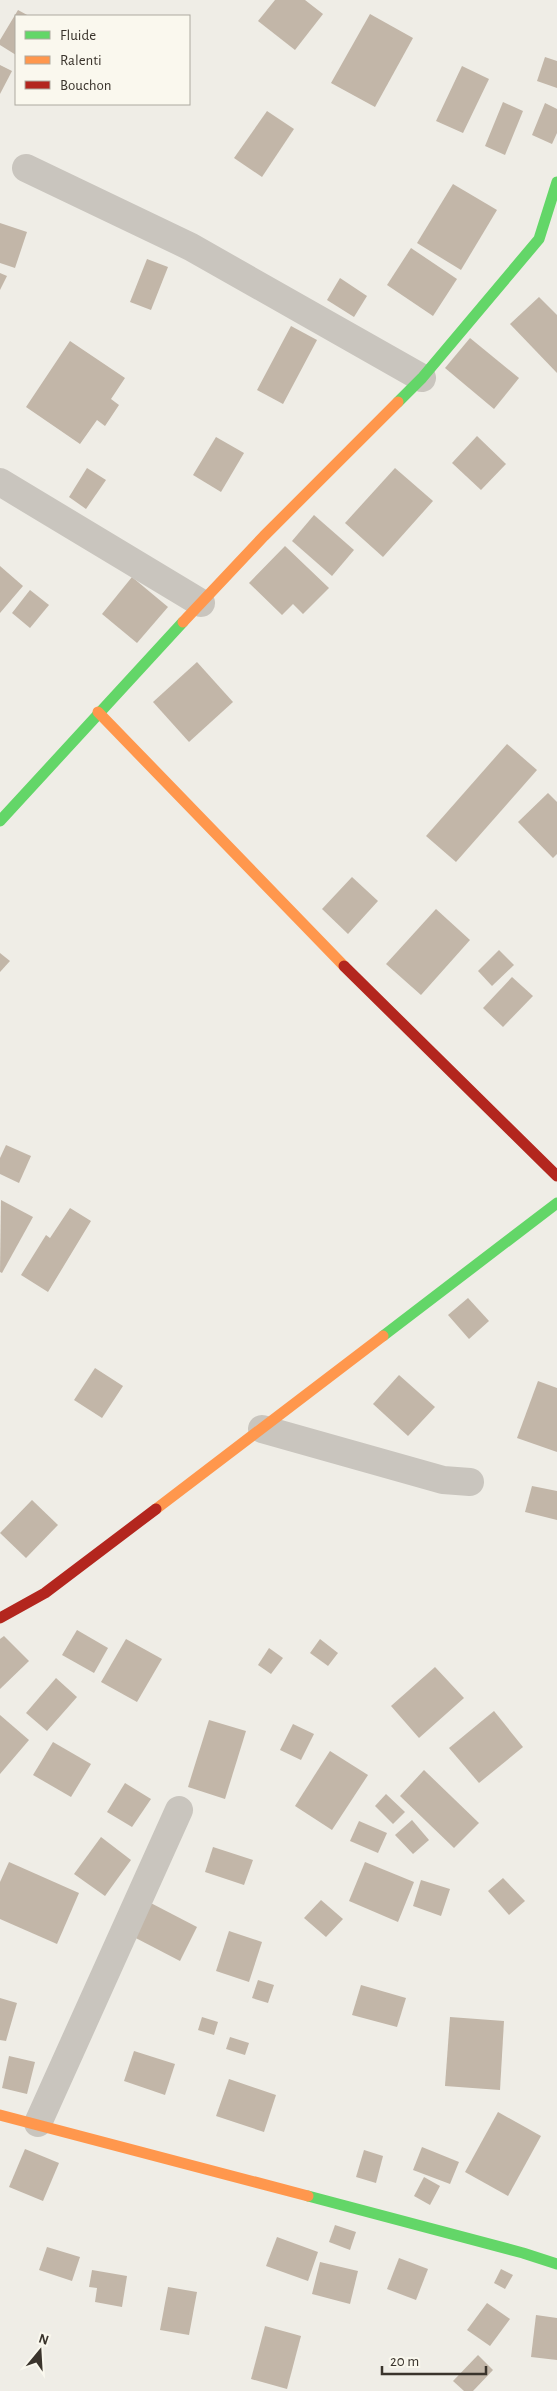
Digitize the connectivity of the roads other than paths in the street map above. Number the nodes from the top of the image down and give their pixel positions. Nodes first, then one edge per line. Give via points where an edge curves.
1 (26, 168) dead end
2 (557, 182) edge
3 (422, 378) junction
4 (0, 482) edge
5 (201, 604) junction
6 (98, 712) junction
7 (0, 821) edge
8 (557, 1176) edge
9 (557, 1203) edge
10 (262, 1429) junction
11 (470, 1482) dead end
12 (0, 1618) edge
13 (179, 1810) dead end
14 (0, 2115) edge
15 (38, 2123) junction
16 (557, 2264) edge

1 - 3 street via 191,247
2 - 3 street via 539,239
3 - 5 street
4 - 5 street
5 - 6 street
6 - 7 street
6 - 8 street via 313,936
9 - 10 street
10 - 11 street via 442,1480
10 - 12 street via 45,1593
13 - 15 street
14 - 15 street
15 - 16 street

